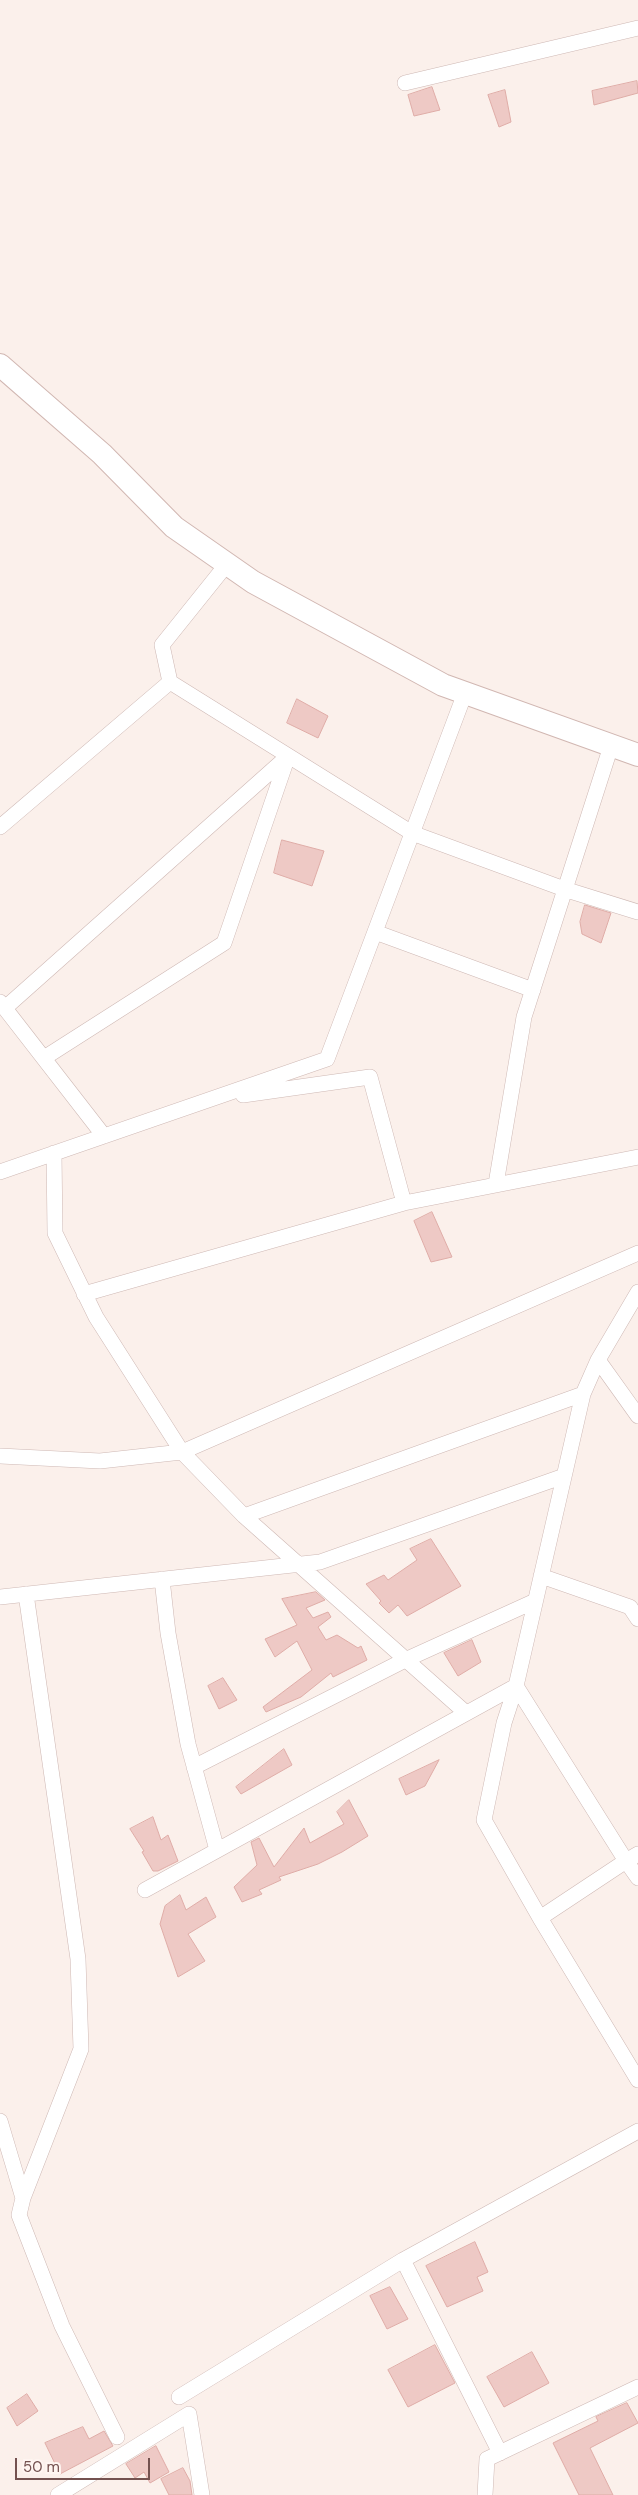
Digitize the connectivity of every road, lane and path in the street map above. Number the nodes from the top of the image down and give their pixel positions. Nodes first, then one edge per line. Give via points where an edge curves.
1 (638, 28) edge
2 (405, 83) dead end
3 (0, 365) edge
4 (227, 564) junction
5 (170, 682) junction
6 (465, 693) junction
7 (611, 746) junction
8 (288, 756) junction
9 (638, 756) edge
10 (0, 827) edge
11 (412, 833) junction
12 (565, 890) junction
13 (638, 912) edge
14 (375, 932) junction
15 (533, 990) junction
16 (2, 1005) edge
17 (44, 1058) junction
18 (207, 1100) junction
19 (104, 1136) junction
20 (54, 1153) junction
21 (638, 1157) edge
22 (0, 1172) edge
23 (496, 1184) junction
24 (404, 1203) junction
25 (638, 1253) edge
26 (638, 1292) edge
27 (84, 1294) junction
28 (598, 1360) junction
29 (583, 1394) junction
30 (638, 1416) edge
31 (182, 1452) junction
32 (0, 1456) edge
33 (564, 1476) junction
34 (244, 1516) junction
35 (298, 1564) junction
36 (541, 1576) junction
37 (162, 1579) junction
38 (26, 1594) junction
39 (0, 1597) edge
40 (535, 1601) junction
41 (638, 1618) edge
42 (405, 1660) junction
43 (516, 1686) junction
44 (466, 1713) junction
45 (194, 1768) junction
46 (217, 1850) junction
47 (632, 1858) edge
48 (638, 1878) edge
49 (145, 1890) dead end
50 (540, 1918) junction
51 (638, 2080) edge
52 (0, 2121) edge
53 (638, 2130) edge
54 (23, 2198) junction
55 (402, 2260) junction
56 (638, 2387) edge
57 (179, 2397) dead end
58 (117, 2437) dead end
59 (500, 2453) junction
60 (58, 2495) edge
61 (202, 2495) edge
62 (485, 2495) edge

1 - 2 street
3 - 4 main road via 102,454 174,527
4 - 5 street via 162,645
4 - 6 main road via 253,582 357,639 443,685
5 - 8 street
5 - 10 street
6 - 7 main road
6 - 11 street
7 - 9 main road
7 - 12 street
8 - 11 street
8 - 16 street
8 - 17 street via 224,943
11 - 12 street
11 - 14 street
12 - 13 street
12 - 15 street
14 - 15 street
14 - 18 street via 327,1059
15 - 23 street via 524,1017
16 - 17 street
17 - 19 street
18 - 19 street
18 - 24 street via 370,1077
19 - 20 street
20 - 22 street
20 - 27 street via 55,1233
21 - 23 street
23 - 24 street
24 - 27 street
25 - 31 street
26 - 28 street
27 - 31 street
28 - 29 street
28 - 30 street
29 - 33 street
29 - 34 street
31 - 32 street via 100,1461
31 - 34 street
33 - 35 street via 320,1562
33 - 36 street
34 - 35 street
35 - 37 street
35 - 42 street
36 - 40 street
36 - 41 street via 630,1607
37 - 38 street
37 - 45 street via 168,1633
38 - 39 street
38 - 54 street via 78,1959 80,2049
40 - 42 street
40 - 43 street
42 - 44 street
42 - 45 street
43 - 44 street
43 - 47 street
43 - 50 street via 504,1722 484,1820
44 - 46 street
45 - 46 street
46 - 49 street
47 - 48 street
47 - 50 street
50 - 51 street
52 - 54 street
53 - 55 street
54 - 58 street via 19,2216 58,2317
55 - 57 street
55 - 59 street
56 - 59 street
59 - 62 street via 486,2459
60 - 61 street via 189,2414

